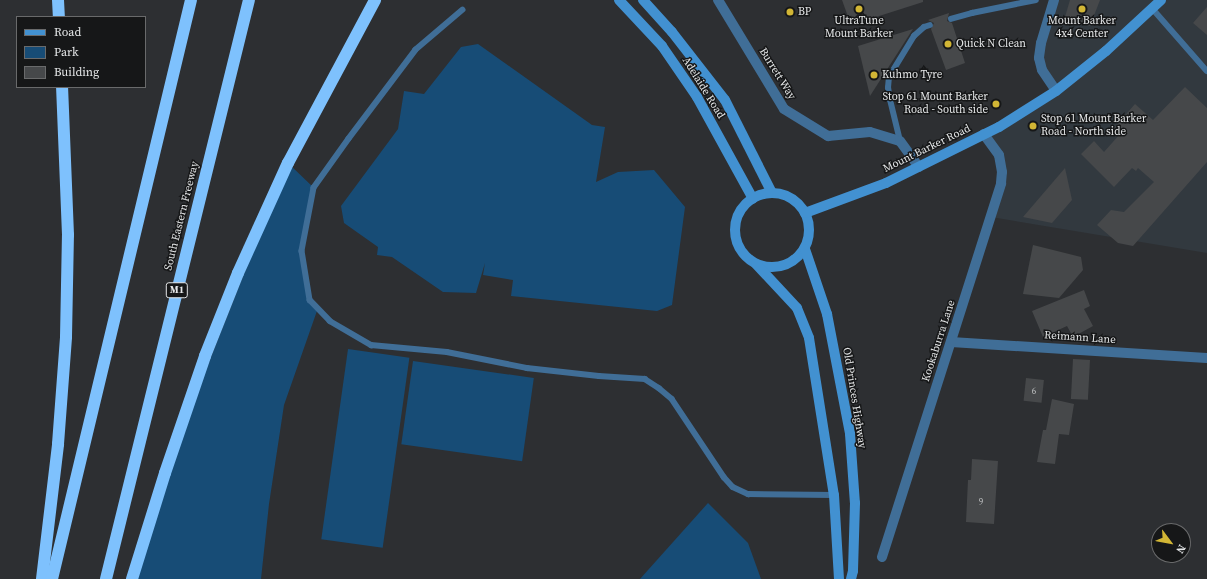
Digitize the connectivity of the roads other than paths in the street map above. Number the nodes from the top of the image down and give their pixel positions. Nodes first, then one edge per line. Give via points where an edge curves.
1 (58, 0) edge
2 (191, 0) edge
3 (249, 0) edge
4 (375, 0) edge
5 (619, 0) edge
6 (643, 0) edge
7 (718, 0) edge
8 (1036, 0) edge
9 (1054, 0) edge
10 (1161, 0) edge
11 (1153, 9) junction
12 (463, 10) dead end
13 (59, 16) edge
14 (951, 19) dead end
15 (930, 25) dead end
16 (1207, 71) edge
17 (62, 88) edge
18 (1056, 91) junction
19 (984, 134) junction
20 (900, 141) junction
21 (919, 166) junction
22 (772, 193) junction
23 (753, 199) junction
24 (805, 213) junction
25 (805, 249) junction
26 (756, 264) junction
27 (951, 342) junction
28 (1207, 358) edge
29 (834, 495) junction
30 (882, 557) dead end
31 (42, 579) edge
32 (52, 579) edge
33 (106, 579) edge
34 (132, 579) edge
35 (839, 579) edge
36 (851, 579) edge

1 - 13 highway
2 - 32 highway
3 - 33 highway, South Eastern Freeway / M1
4 - 34 highway via 288,163 238,273 200,370
5 - 23 main road, Adelaide Road via 662,46 697,97
6 - 22 main road, Adelaide Road via 672,32 725,100
7 - 20 street, Burrett Way via 784,109 828,136 870,132
8 - 14 lane
9 - 18 street via 1039,58 1042,70
10 - 11 main road, Mount Barker Road
11 - 16 lane
11 - 18 main road, Mount Barker Road
12 - 29 lane via 416,50 314,188 302,251 310,300 330,321 371,345 447,352 527,368 645,379 672,399 733,487 748,494
15 - 20 lane via 914,36 890,77 888,88
17 - 31 highway via 68,235 66,338 58,444
18 - 19 main road, Mount Barker Road
19 - 21 main road, Mount Barker Road
19 - 27 street, Kookaburra Lane via 999,155 1002,183
20 - 21 street
21 - 24 main road, Mount Barker Road via 886,183
22 - 23 main road
22 - 24 main road via 791,198
23 - 26 main road via 744,206 738,216 736,238 740,248
24 - 25 main road via 809,225
25 - 26 main road via 798,258 788,264 778,267
25 - 36 main road, Old Princes Highway via 827,314 850,434 855,503
26 - 29 main road via 797,308 809,338
27 - 28 street, Reimann Lane
27 - 30 street, Kookaburra Lane
29 - 35 main road

